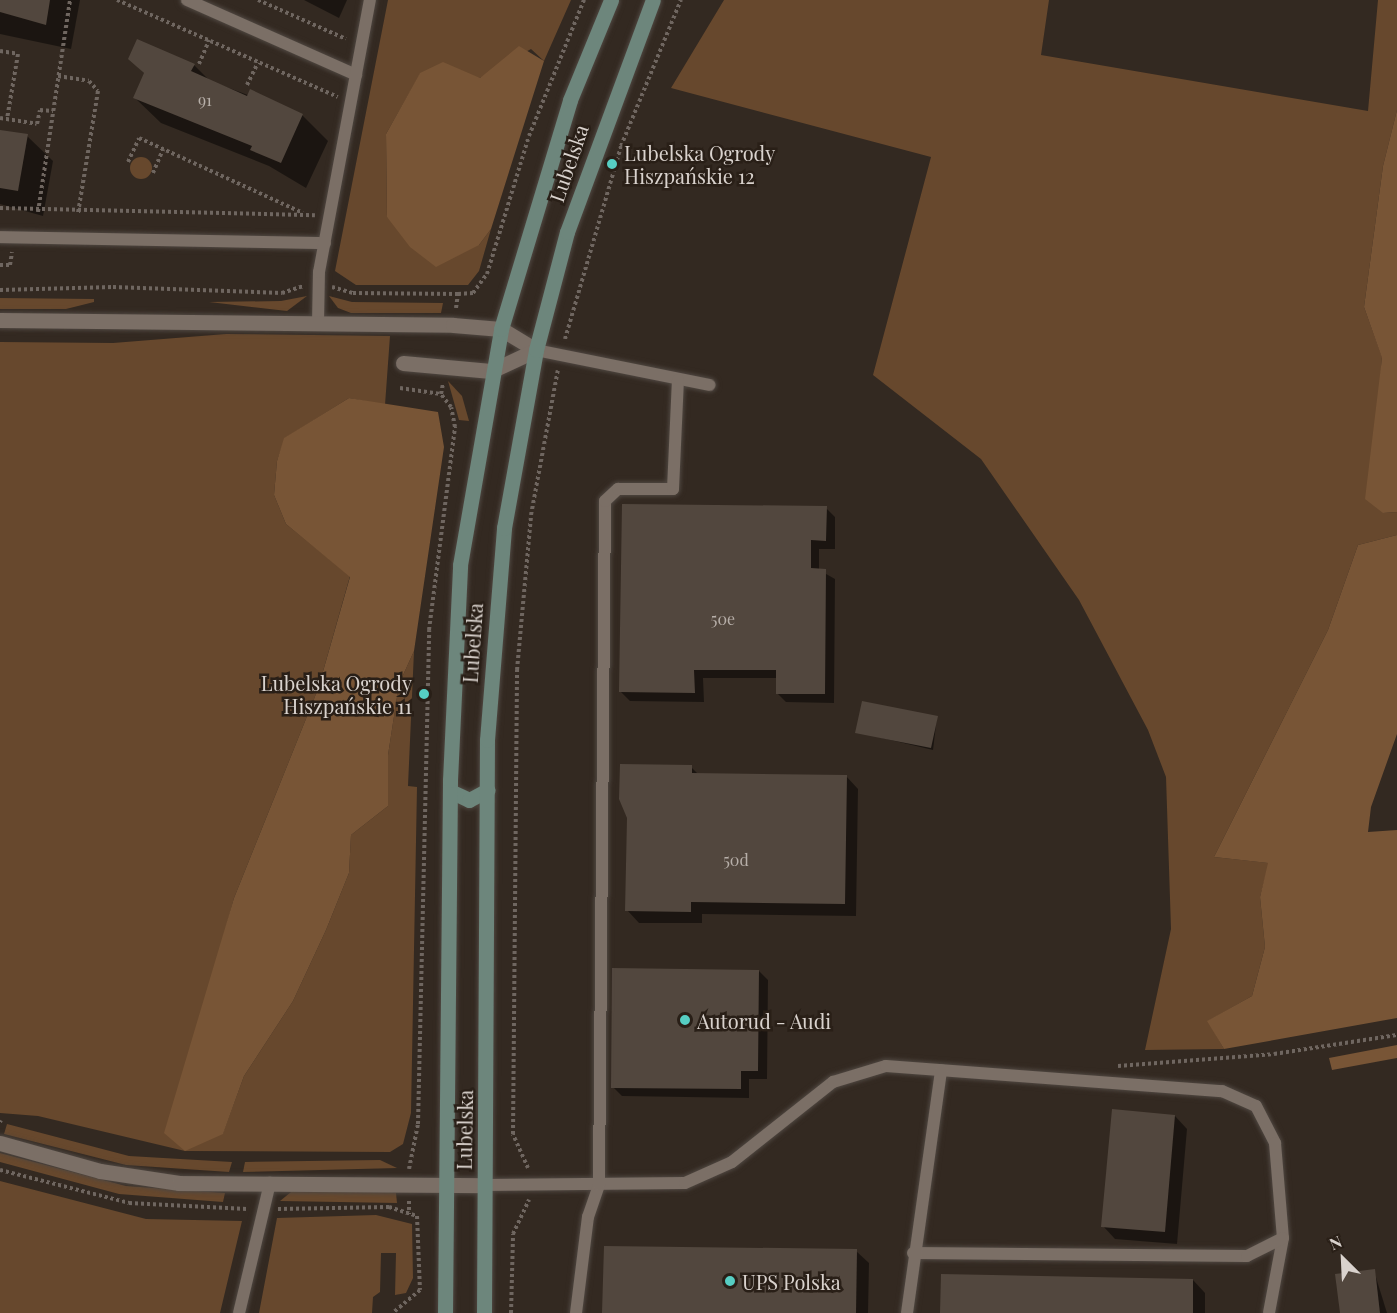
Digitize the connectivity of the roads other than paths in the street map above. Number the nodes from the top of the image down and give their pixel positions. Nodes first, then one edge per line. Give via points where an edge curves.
1 (187, 0) edge
2 (370, 0) edge
3 (612, 0) edge
4 (653, 0) edge
5 (356, 75) junction
6 (0, 237) edge
7 (325, 243) junction
8 (0, 320) edge
9 (318, 323) junction
10 (501, 329) junction
11 (536, 350) junction
12 (403, 363) dead end
13 (491, 371) junction
14 (678, 380) junction
15 (710, 386) dead end
16 (488, 790) junction
17 (450, 791) junction
18 (941, 1070) junction
19 (0, 1143) edge
20 (446, 1182) junction
21 (270, 1183) junction
22 (484, 1185) junction
23 (599, 1185) junction
24 (1283, 1238) junction
25 (913, 1253) junction
26 (445, 1291) junction
27 (239, 1313) edge
28 (437, 1313) edge
29 (445, 1313) edge
30 (484, 1313) edge
31 (576, 1313) edge
32 (907, 1313) edge
33 (1269, 1313) edge

1 - 5 lane
2 - 5 lane
3 - 10 main road, Lubelska via 570,100
4 - 11 main road, Lubelska via 585,173
5 - 7 lane
6 - 7 lane
7 - 9 lane
8 - 9 street
9 - 10 street
10 - 11 street
10 - 13 main road, Lubelska
11 - 13 street
11 - 14 lane
11 - 16 main road, Lubelska via 497,591
12 - 13 street
13 - 17 main road, Lubelska via 460,566
14 - 15 lane
14 - 23 lane via 673,489 618,489 605,501
16 - 17 main road via 469,800
16 - 22 main road, Lubelska
17 - 20 main road, Lubelska
18 - 23 lane via 886,1066 833,1082 713,1174 685,1183
18 - 24 lane via 1222,1091 1256,1106 1275,1143
18 - 25 lane
19 - 21 street via 100,1171 179,1183
20 - 21 street
20 - 22 street
20 - 26 main road, Lubelska
21 - 27 lane
22 - 23 lane
22 - 30 main road, Lubelska
23 - 31 lane via 588,1217
24 - 25 lane via 1247,1256
24 - 33 lane
25 - 32 lane
26 - 28 lane
26 - 29 main road, Lubelska

